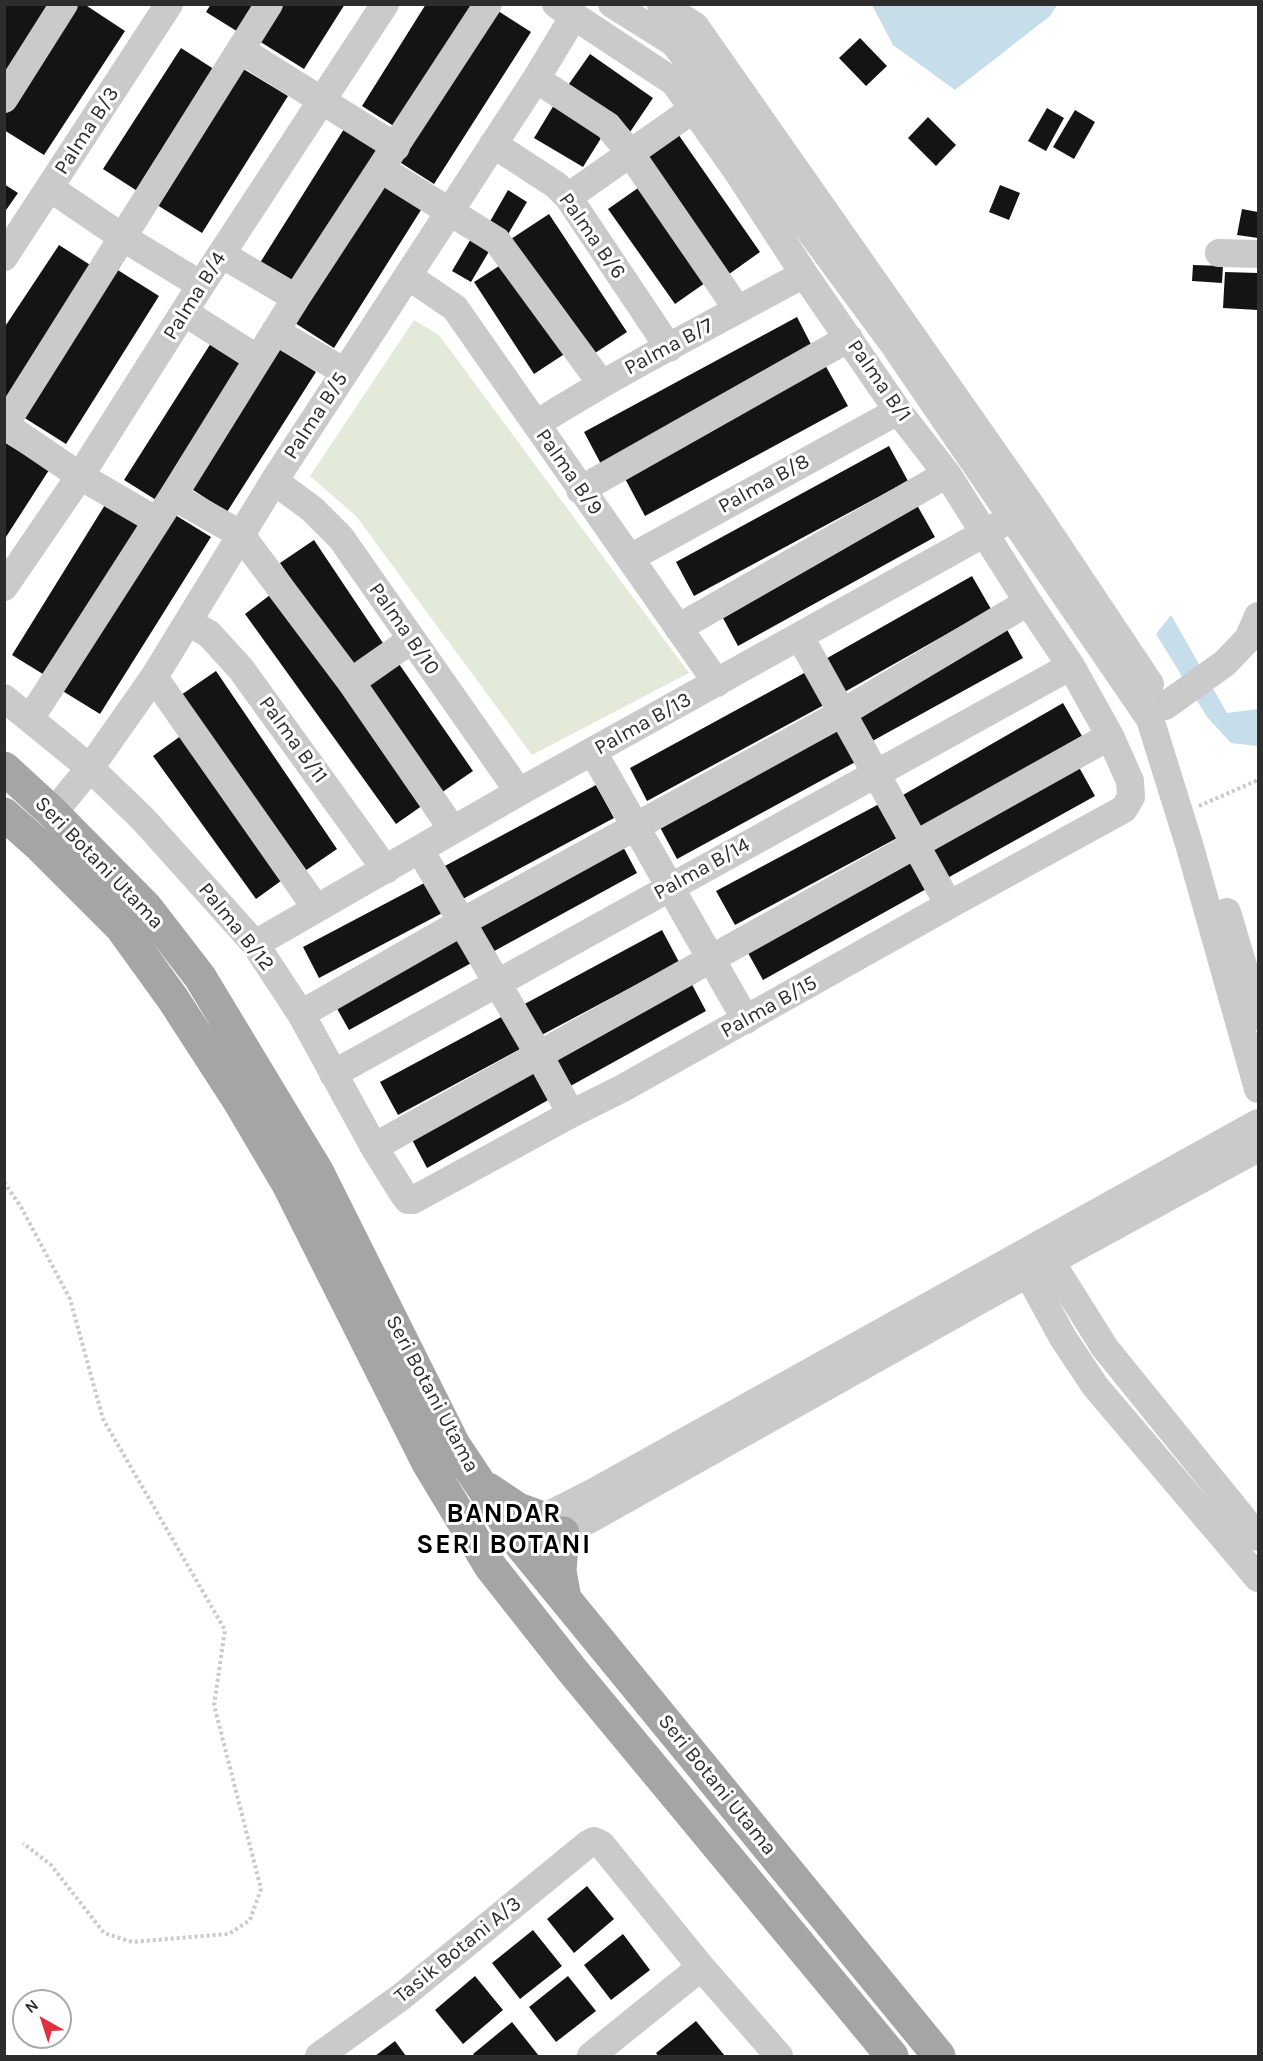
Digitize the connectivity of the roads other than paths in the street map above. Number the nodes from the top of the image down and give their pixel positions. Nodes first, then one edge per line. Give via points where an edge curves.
1 (64, 4) edge
2 (269, 4) edge
3 (385, 4) edge
4 (488, 4) edge
5 (612, 4) edge
6 (661, 4) edge
7 (165, 6) edge
8 (565, 10) edge
9 (241, 50) junction
10 (536, 79) junction
11 (4, 99) edge
12 (322, 101) junction
13 (692, 110) junction
14 (494, 144) junction
15 (630, 153) junction
16 (389, 158) junction
17 (50, 188) junction
18 (568, 197) junction
19 (450, 210) junction
20 (122, 237) junction
21 (221, 254) junction
22 (1219, 254) dead end
23 (1258, 254) edge
24 (4, 257) edge
25 (804, 274) junction
26 (408, 276) junction
27 (201, 285) junction
28 (296, 298) junction
29 (738, 310) junction
30 (184, 312) junction
31 (275, 331) junction
32 (849, 338) junction
33 (669, 348) junction
34 (258, 359) junction
35 (345, 372) junction
36 (601, 383) junction
37 (898, 411) junction
38 (536, 423) junction
39 (5, 426) edge
40 (947, 474) junction
41 (80, 476) junction
42 (274, 481) junction
43 (580, 490) junction
44 (173, 496) junction
45 (1022, 512) junction
46 (157, 521) junction
47 (240, 534) junction
48 (986, 534) junction
49 (630, 558) junction
50 (4, 587) edge
51 (1028, 602) junction
52 (1258, 615) edge
53 (188, 622) junction
54 (678, 628) junction
55 (800, 637) junction
56 (411, 640) junction
57 (1071, 666) junction
58 (154, 677) junction
59 (351, 682) junction
60 (717, 683) junction
61 (4, 698) edge
62 (1172, 701) junction
63 (842, 713) junction
64 (30, 720) junction
65 (1110, 736) junction
66 (593, 752) junction
67 (4, 768) edge
68 (90, 768) junction
69 (877, 773) junction
70 (519, 792) junction
71 (1124, 809) joint
72 (53, 813) junction
73 (4, 814) edge
74 (637, 827) junction
75 (453, 830) junction
76 (916, 844) junction
77 (420, 850) junction
78 (386, 870) junction
79 (670, 887) junction
80 (949, 905) junction
81 (316, 908) junction
82 (462, 922) junction
83 (255, 944) junction
84 (712, 958) junction
85 (496, 983) junction
86 (301, 1014) junction
87 (1258, 1016) edge
88 (746, 1020) junction
89 (539, 1055) junction
90 (333, 1074) junction
91 (1258, 1087) edge
92 (571, 1114) junction
93 (1258, 1122) edge
94 (1232, 1137) junction
95 (374, 1147) junction
96 (1258, 1148) edge
97 (412, 1200) joint
98 (1034, 1259) junction
99 (479, 1482) junction
100 (443, 1487) junction
101 (553, 1526) junction
102 (1258, 1537) edge
103 (520, 1544) junction
104 (1258, 1578) edge
105 (511, 1593) junction
106 (565, 1599) junction
107 (701, 1967) junction
108 (927, 2052) edge
109 (319, 2056) edge
110 (591, 2056) edge
111 (779, 2056) edge
112 (892, 2056) edge

1 - 11 street
2 - 9 street
3 - 12 street, Palma B/4
4 - 16 street
5 - 45 street via 674,43 894,345
6 - 45 street via 695,26
7 - 17 street, Palma B/3
8 - 10 street, Palma B/5
8 - 13 street, Palma B/1 via 674,82
9 - 12 street
9 - 20 street
10 - 14 street, Palma B/5
10 - 15 street via 608,126
12 - 16 street
12 - 21 street, Palma B/4
13 - 15 street
13 - 25 street, Palma B/1
14 - 18 street, Palma B/6
14 - 19 street, Palma B/5
15 - 18 street
15 - 29 street
16 - 19 street
16 - 28 street
17 - 20 street
17 - 24 street, Palma B/3
18 - 33 street, Palma B/6
19 - 26 street, Palma B/5
19 - 36 street via 497,241
20 - 27 street
20 - 39 street
21 - 27 street, Palma B/4
21 - 28 street
22 - 23 street
25 - 29 street, Palma B/7
25 - 32 street, Palma B/1
26 - 35 street, Palma B/5
26 - 38 street, Palma B/9 via 455,309
27 - 30 street, Palma B/4
28 - 31 street
29 - 33 street, Palma B/7
30 - 34 street
30 - 41 street, Palma B/4
31 - 34 street
31 - 35 street
32 - 37 street, Palma B/1
32 - 43 street
33 - 36 street, Palma B/7
34 - 44 street
35 - 42 street, Palma B/5
36 - 38 street, Palma B/7
37 - 40 street, Palma B/1
37 - 49 street, Palma B/8
38 - 43 street, Palma B/9
39 - 41 street
40 - 48 street, Palma B/1
40 - 54 street
41 - 46 street
41 - 50 street, Palma B/4
42 - 47 street, Palma B/5
42 - 56 street, Palma B/10 via 312,509 341,538
43 - 49 street, Palma B/9
44 - 46 street
44 - 47 street
45 - 48 street, Palma B/13
45 - 62 street
45 - 91 street via 1150,719
46 - 64 street
47 - 53 street, Palma B/5
47 - 59 street
48 - 51 street, Palma B/1
48 - 55 street, Palma B/13
49 - 54 street, Palma B/9
51 - 57 street, Palma B/1
51 - 63 street
52 - 62 street via 1248,639 1225,663
53 - 58 street, Palma B/5
53 - 78 street, Palma B/11 via 209,634 241,669
54 - 60 street, Palma B/9
55 - 60 street, Palma B/13
55 - 63 street
56 - 59 street
56 - 70 street, Palma B/10
57 - 65 street, Palma B/1
57 - 69 street, Palma B/14
58 - 68 street, Palma B/5
58 - 81 street
59 - 75 street
60 - 66 street, Palma B/13
61 - 64 street, Palma B/12
62 - 87 street via 1196,807
63 - 69 street
63 - 74 street
64 - 68 street, Palma B/12
65 - 71 street, Palma B/1 via 1130,781 1131,797
65 - 76 street
66 - 70 street, Palma B/13
66 - 74 street
67 - 72 main road, Seri Botani Utama
68 - 72 street, Palma B/5
68 - 83 street, Palma B/12 via 143,819
69 - 76 street
69 - 79 street, Palma B/14
70 - 75 street, Palma B/13
71 - 80 street, Palma B/15
72 - 99 main road, Seri Botani Utama via 146,907 200,977 316,1171 453,1443
73 - 100 main road, Seri Botani Utama via 121,927 173,999 288,1185
74 - 79 street
74 - 82 street
75 - 77 street, Palma B/13
76 - 80 street
76 - 84 street
77 - 78 street, Palma B/13
77 - 82 street
78 - 81 street, Palma B/13
79 - 84 street
79 - 85 street, Palma B/14
80 - 88 street, Palma B/15
81 - 83 street, Palma B/13
82 - 85 street
82 - 86 street
83 - 86 street, Palma B/12
84 - 88 street
84 - 89 street
85 - 89 street
85 - 90 street, Palma B/14
86 - 90 street, Palma B/12
88 - 92 street, Palma B/15
89 - 92 street
89 - 95 street
90 - 95 street, Palma B/12
91 - 94 street via 1251,1110
92 - 97 street, Palma B/15
93 - 94 street
94 - 98 street
95 - 97 street, Palma B/12 via 408,1200
96 - 98 street
98 - 101 street via 594,1492
98 - 102 street
98 - 104 street via 1063,1338 1095,1386
99 - 101 main road via 518,1509
99 - 103 main road, Seri Botani Utama
100 - 103 main road via 491,1535 506,1543
100 - 105 main road, Seri Botani Utama via 490,1566
101 - 103 street
101 - 106 main road
103 - 105 main road via 511,1570
103 - 106 main road, Seri Botani Utama
105 - 112 main road, Seri Botani Utama
106 - 108 main road, Seri Botani Utama
107 - 109 street, Tasik Botani A/3 via 601,1844 594,1841 401,1997
107 - 110 street
107 - 111 street

